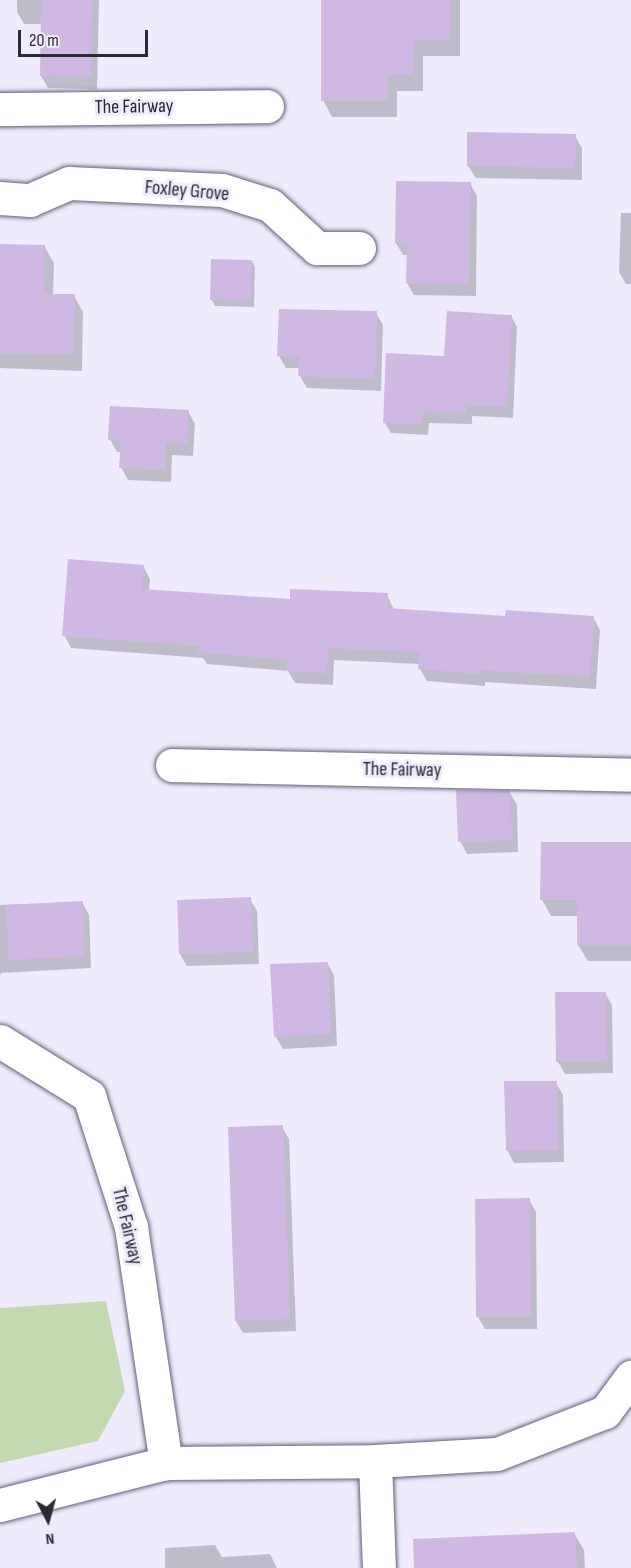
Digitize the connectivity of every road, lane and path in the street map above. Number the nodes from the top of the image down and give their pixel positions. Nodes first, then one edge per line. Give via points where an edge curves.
1 (267, 106) dead end
2 (0, 109) edge
3 (0, 198) edge
4 (359, 248) dead end
5 (172, 765) dead end
6 (631, 775) edge
7 (0, 1041) edge
8 (631, 1377) edge
9 (375, 1461) junction
10 (166, 1463) junction
11 (0, 1505) edge
12 (379, 1568) edge

1 - 2 street, The Fairway
3 - 4 street, Foxley Grove via 30,200 69,183 222,190 270,205 316,248
5 - 6 street, The Fairway
7 - 10 street, The Fairway via 89,1096 131,1227
8 - 9 street via 605,1412 497,1454
9 - 10 street
9 - 12 street
10 - 11 street

